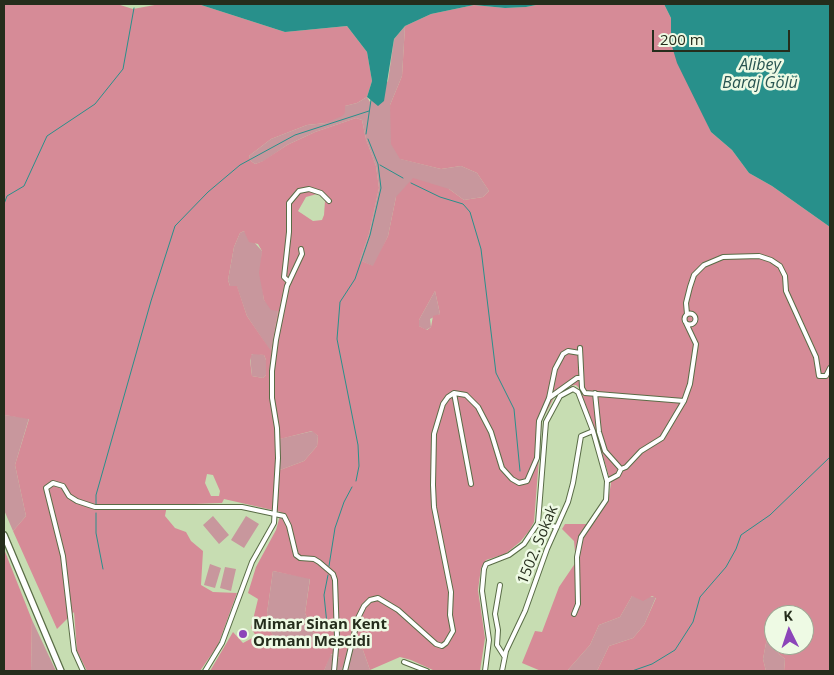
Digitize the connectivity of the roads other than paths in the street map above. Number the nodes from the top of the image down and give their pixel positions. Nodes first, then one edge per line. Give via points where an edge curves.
1 (329, 201) dead end
2 (301, 249) dead end
3 (289, 282) junction
4 (687, 314) junction
5 (686, 323) junction
6 (830, 368) edge
7 (581, 378) junction
8 (454, 393) junction
9 (595, 393) junction
10 (549, 398) junction
11 (684, 401) junction
12 (593, 431) junction
13 (622, 469) junction
14 (607, 481) junction
15 (471, 484) dead end
16 (276, 513) junction
17 (538, 524) junction
18 (556, 527) junction
19 (4, 534) edge
20 (500, 585) dead end
21 (574, 614) dead end
22 (489, 640) junction
23 (497, 645) junction
24 (504, 656) junction
25 (404, 662) dead end
26 (61, 671) edge
27 (83, 671) edge
28 (205, 671) edge
29 (334, 671) edge
30 (345, 671) edge
31 (427, 671) edge
32 (485, 671) edge
33 (502, 671) edge

1 - 3 street via 321,192 304,189 289,203 284,276
2 - 3 street via 302,254
3 - 16 street via 272,371 278,458
4 - 5 street via 684,318
4 - 5 street via 692,314 695,319 691,324
4 - 6 street via 686,302 694,275 704,265 723,257 759,256 771,260 780,266 785,276 786,291 816,356 818,376 826,376
5 - 11 street via 696,344
7 - 9 street via 582,391
7 - 10 street
7 - 10 street via 580,351 563,354 555,369
8 - 10 street via 466,395 478,407 491,432 502,468 519,483 527,481 533,471 539,421
8 - 15 street
8 - 30 street via 443,404 434,434 433,486 434,507 451,592 453,631 446,643 442,646 436,644 398,610 378,598 370,600 358,618
9 - 11 street
9 - 13 street via 599,432 605,451
11 - 13 street via 662,438 641,451
12 - 14 street
12 - 17 street via 578,392 566,391 550,410 546,422
12 - 18 street, 1502. Sokak via 581,436 573,483
13 - 14 street
14 - 21 street via 606,500 581,537 578,604
16 - 27 street via 242,507 107,509 77,501 58,483 49,485 46,488 63,556 74,651
16 - 28 street via 274,523 252,562 222,643
16 - 29 street via 287,521 296,555 314,559 333,574 337,637
17 - 18 street
17 - 22 street via 524,544 509,556 486,564 482,591
18 - 24 street, 1502. Sokak via 525,611
19 - 26 main road
20 - 23 street via 494,614
22 - 23 street
22 - 32 street
23 - 24 street
24 - 33 street, 1502. Sokak
25 - 31 street

